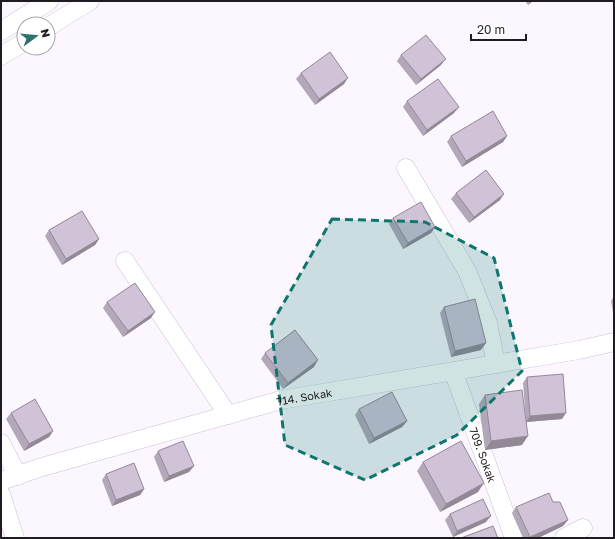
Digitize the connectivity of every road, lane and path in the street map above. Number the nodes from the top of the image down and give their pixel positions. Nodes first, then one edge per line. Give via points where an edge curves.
1 (49, 1) edge
2 (90, 1) edge
3 (56, 22) edge
4 (1, 31) edge
5 (16, 47) edge
6 (1, 56) edge
7 (406, 168) dead end
8 (125, 261) dead end
9 (614, 342) edge
10 (496, 364) junction
11 (453, 371) junction
12 (228, 415) junction
13 (1, 443) edge
14 (9, 478) edge
15 (1, 494) edge
16 (583, 528) dead end
17 (15, 538) edge
18 (514, 538) edge
19 (564, 538) edge

1 - 4 street
2 - 3 street
5 - 6 street
7 - 10 street via 467,271 488,323
8 - 12 street
9 - 10 street, 714. Sokak
10 - 11 street, 714. Sokak
11 - 12 street, 714. Sokak via 281,400
11 - 18 street, 709. Sokak
12 - 14 street, 714. Sokak
13 - 14 street
15 - 17 street
16 - 19 street

